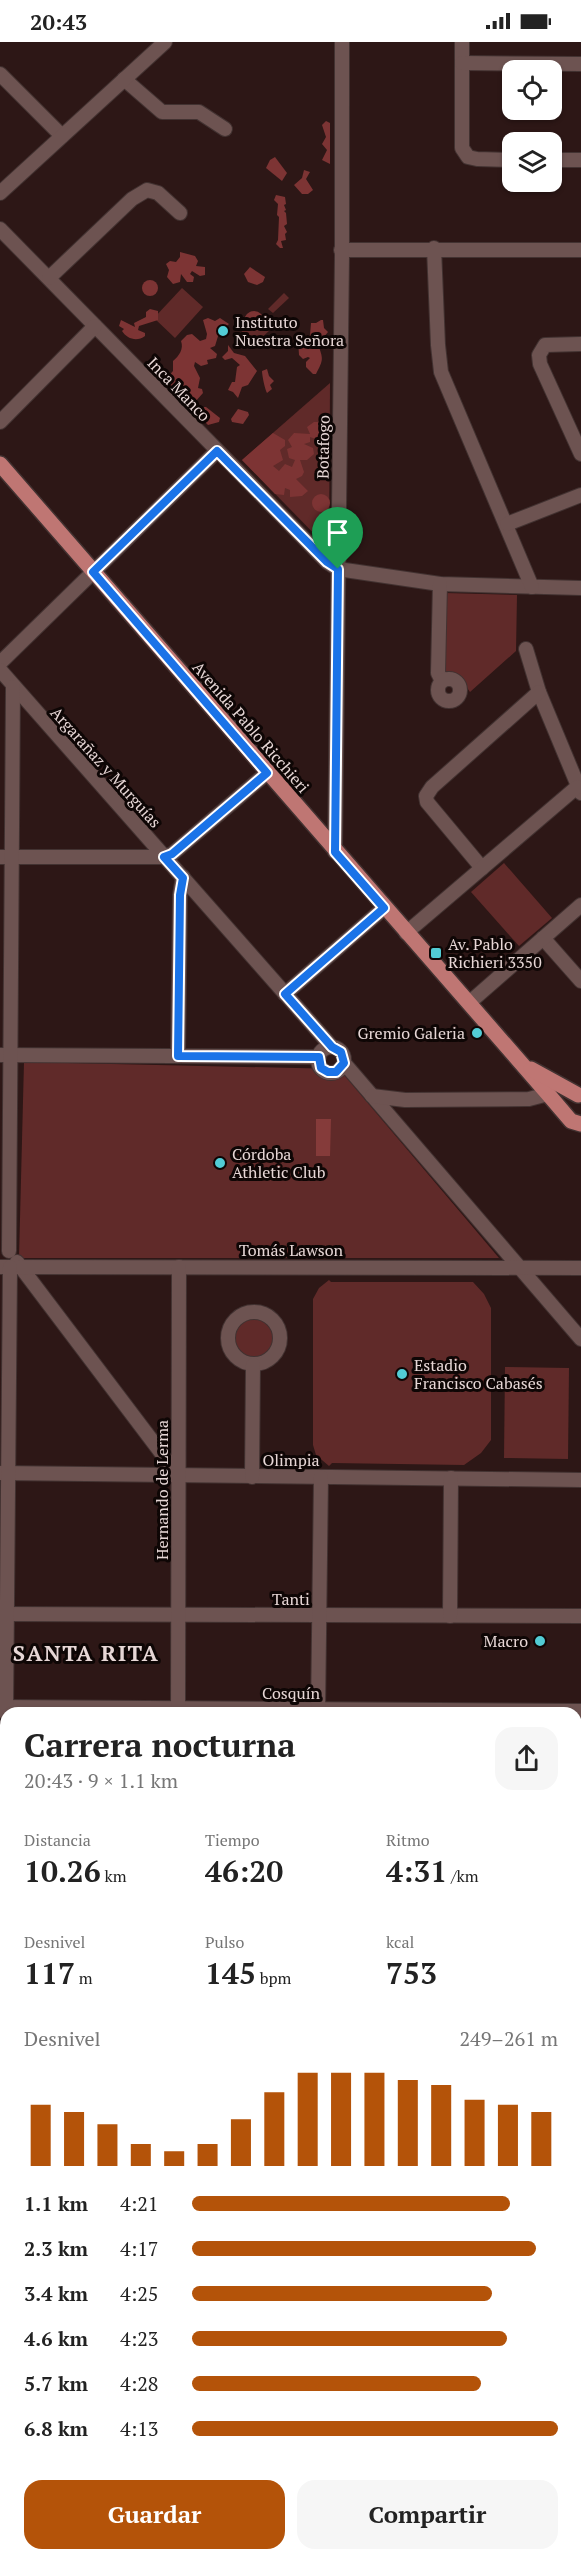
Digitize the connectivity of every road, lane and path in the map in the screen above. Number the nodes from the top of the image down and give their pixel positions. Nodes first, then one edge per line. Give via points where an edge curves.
1 (165, 42) edge
2 (342, 42) edge
3 (462, 42) edge
4 (462, 63) junction
5 (581, 64) edge
6 (0, 74) edge
7 (124, 79) junction
8 (225, 129) dead end
9 (62, 136) junction
10 (502, 160) edge
11 (562, 160) edge
12 (581, 160) edge
13 (0, 194) edge
14 (180, 213) dead end
15 (0, 229) edge
16 (434, 248) junction
17 (341, 250) junction
18 (581, 250) edge
19 (49, 278) junction
20 (95, 326) junction
21 (581, 344) edge
22 (0, 422) edge
23 (217, 451) junction
24 (581, 454) edge
25 (0, 464) edge
26 (581, 495) edge
27 (507, 524) junction
28 (338, 569) junction
29 (93, 572) junction
30 (440, 584) junction
31 (532, 586) junction
32 (581, 588) edge
33 (526, 650) dead end
34 (0, 663) edge
35 (0, 670) edge
36 (442, 681) dead end
37 (13, 687) junction
38 (538, 692) junction
39 (267, 773) junction
40 (579, 790) edge
41 (335, 852) junction
42 (5, 857) edge
43 (164, 857) junction
44 (482, 868) junction
45 (183, 878) junction
46 (581, 905) edge
47 (384, 908) junction
48 (406, 933) junction
49 (543, 938) junction
50 (581, 981) edge
51 (285, 994) junction
52 (469, 1003) junction
53 (332, 1047) junction
54 (5, 1055) edge
55 (178, 1056) junction
56 (319, 1057) junction
57 (344, 1063) junction
58 (524, 1065) junction
59 (548, 1094) junction
60 (580, 1095) edge
61 (372, 1096) junction
62 (405, 1100) junction
63 (387, 1113) junction
64 (576, 1123) edge
65 (0, 1239) edge
66 (9, 1251) junction
67 (10, 1267) edge
68 (179, 1267) junction
69 (518, 1268) junction
70 (581, 1268) edge
71 (581, 1339) edge
72 (253, 1365) dead end
73 (4, 1473) edge
74 (178, 1475) junction
75 (252, 1477) junction
76 (321, 1477) junction
77 (451, 1478) junction
78 (581, 1480) edge
79 (3, 1614) edge
80 (178, 1615) junction
81 (319, 1616) junction
82 (450, 1616) junction
83 (581, 1616) edge
84 (4, 1707) edge
85 (178, 1707) edge
86 (318, 1707) edge

1 - 7 street
2 - 17 street, Botafogo
3 - 4 street
4 - 5 street
4 - 10 street via 462,148 468,157
6 - 9 street
7 - 8 street via 162,112 199,112
7 - 9 street
9 - 13 street
11 - 12 street
14 - 19 street via 158,193 147,190 132,199
15 - 19 street, Inca Manco
16 - 17 street
16 - 18 street
16 - 27 street via 441,372
17 - 28 street, Botafogo
19 - 20 street, Inca Manco
20 - 22 street
20 - 23 street, Inca Manco
21 - 24 street via 545,345 539,355
23 - 28 street, Inca Manco
23 - 29 street
25 - 29 main road, Avenida Pablo Ricchieri
26 - 27 street
27 - 31 street
28 - 30 street
28 - 41 street, Botafogo
29 - 34 street
29 - 39 main road, Avenida Pablo Ricchieri
30 - 31 street
30 - 36 street via 438,673
31 - 32 street
33 - 38 street
35 - 37 street, Argarañaz y Murguías
37 - 42 street
37 - 43 street, Argarañaz y Murguías
38 - 40 street
38 - 44 street via 426,796
39 - 41 main road, Avenida Pablo Ricchieri
39 - 43 street
40 - 44 street
41 - 47 main road, Avenida Pablo Ricchieri
42 - 43 street
42 - 54 street
43 - 45 street, Argarañaz y Murguías
44 - 48 street
45 - 51 street, Argarañaz y Murguías
45 - 55 street
46 - 49 street
47 - 48 main road, Avenida Pablo Ricchieri
47 - 51 street
48 - 52 main road, Avenida Pablo Ricchieri
49 - 50 street
49 - 52 street
51 - 53 street, Argarañaz y Murguías
52 - 58 main road, Avenida Pablo Ricchieri
53 - 56 street
53 - 57 street via 341,1052
54 - 55 street
54 - 66 street
55 - 56 street
56 - 57 street via 321,1068 328,1072 339,1070
57 - 61 street
58 - 59 main road, Avenida Pablo Ricchieri
58 - 60 main road, Avenida Pablo Ricchieri
59 - 62 street via 529,1099
59 - 64 main road, Avenida Pablo Ricchieri
60 - 64 main road via 570,1100
61 - 62 street
61 - 63 street
62 - 63 street
63 - 69 street
65 - 66 street
66 - 67 street
67 - 68 street, Tomás Lawson
67 - 73 street
67 - 74 street
68 - 69 street, Tomás Lawson
68 - 74 street, Hernando de Lerma
69 - 70 street, Tomás Lawson
69 - 71 street
72 - 75 street
73 - 74 street, Olimpia
73 - 79 street
74 - 75 street, Olimpia
74 - 80 street, Hernando de Lerma
75 - 76 street, Olimpia
76 - 77 street, Olimpia
76 - 81 street
77 - 78 street, Olimpia
77 - 82 street
79 - 80 street, Tanti
79 - 84 street
80 - 81 street, Tanti
80 - 85 street, Hernando de Lerma
81 - 82 street, Tanti
81 - 86 street
82 - 83 street, Tanti

